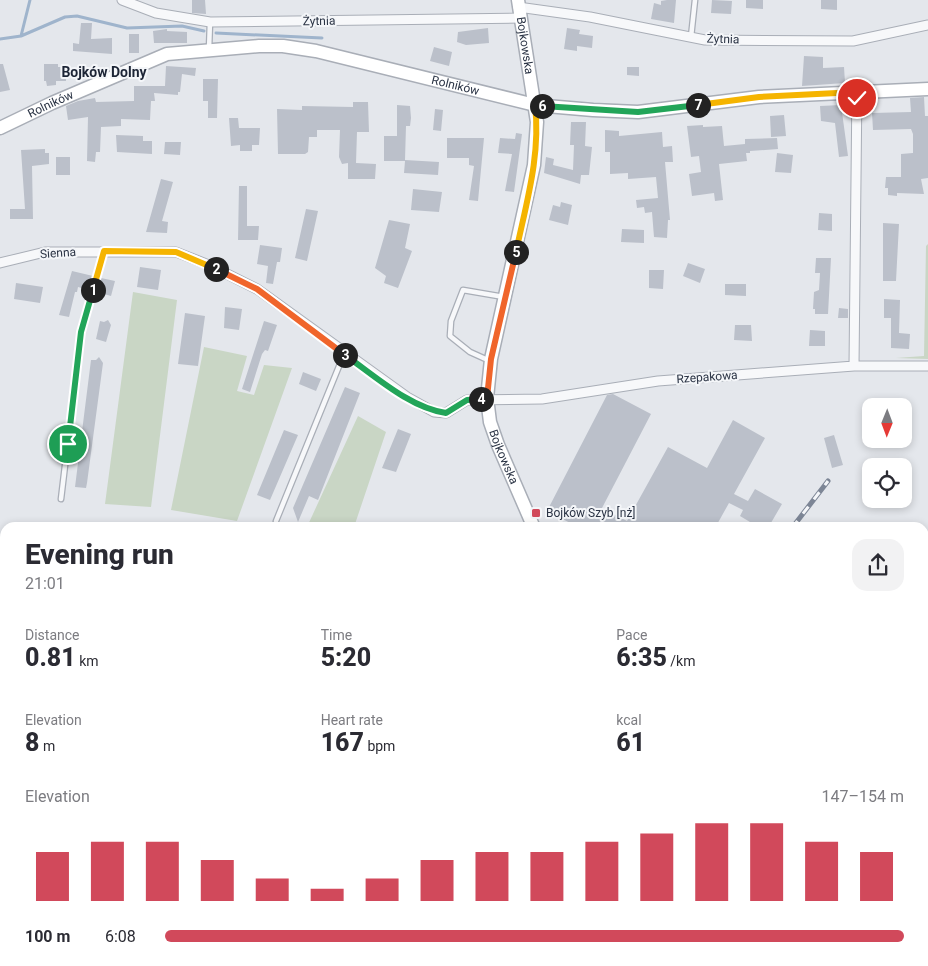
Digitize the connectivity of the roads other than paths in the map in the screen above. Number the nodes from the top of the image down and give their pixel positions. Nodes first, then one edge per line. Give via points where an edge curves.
1 (122, 0) edge
2 (695, 0) edge
3 (518, 8) edge
4 (210, 22) junction
5 (928, 25) edge
6 (692, 37) junction
7 (210, 49) junction
8 (857, 88) junction
9 (928, 89) edge
10 (535, 105) junction
11 (0, 128) edge
12 (104, 251) junction
13 (0, 263) edge
14 (506, 297) junction
15 (344, 354) junction
16 (491, 362) junction
17 (854, 366) junction
18 (928, 366) edge
19 (487, 398) junction
20 (61, 499) dead end
21 (276, 521) dead end
22 (531, 522) edge

1 - 4 street, Żytnia via 156,13
2 - 6 lane
3 - 4 street, Żytnia
3 - 6 street, Żytnia via 590,17
3 - 10 street, Bojkowska
4 - 7 lane
5 - 6 street, Żytnia via 853,41 704,40
7 - 10 street, Rolników via 299,48
7 - 11 street, Rolników via 168,54
8 - 9 street, Rolników
8 - 10 street, Rolników via 638,112
8 - 17 street
10 - 14 street, Bojkowska via 534,165
12 - 13 street, Sienna via 44,252
12 - 15 street, Sienna via 176,252 209,265 257,289
12 - 20 lane via 81,332
14 - 16 street, Bojkowska
14 - 16 lane via 463,290 451,321 450,336 470,352
15 - 19 street, Sienna via 434,412 446,413 467,400
15 - 21 lane
16 - 19 street, Bojkowska
17 - 18 street, Rzepakowa
17 - 19 street, Rzepakowa via 658,381 542,399
19 - 22 street, Bojkowska via 496,439

